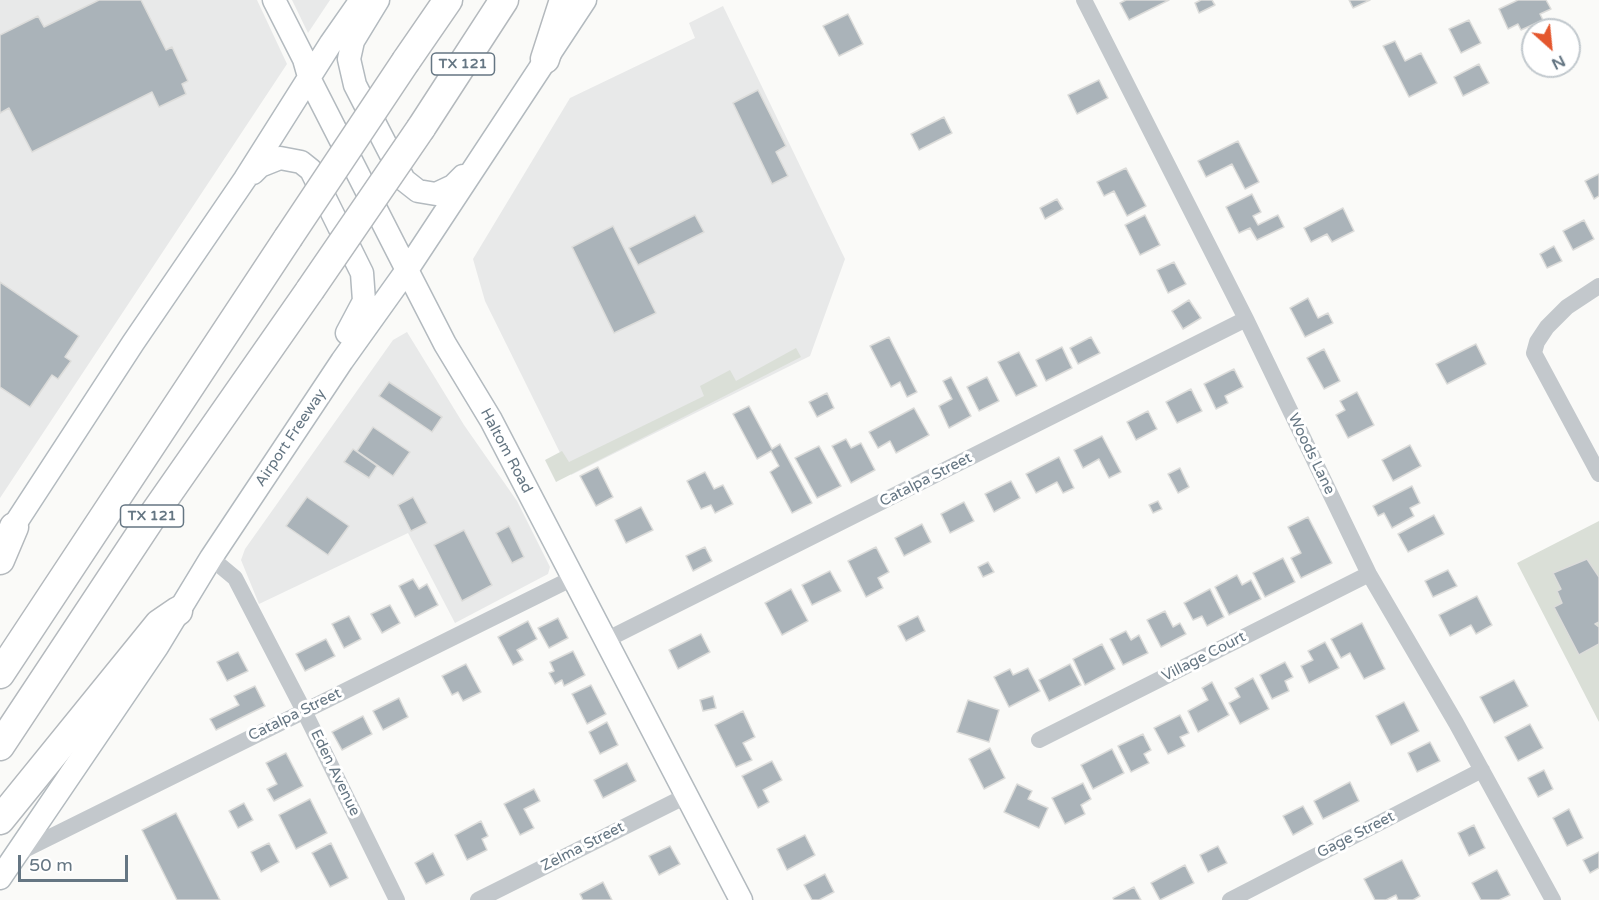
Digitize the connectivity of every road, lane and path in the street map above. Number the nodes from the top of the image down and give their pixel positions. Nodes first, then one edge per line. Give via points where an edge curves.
1 (274, 0) edge
2 (362, 0) edge
3 (378, 0) edge
4 (448, 0) edge
5 (504, 0) edge
6 (564, 0) edge
7 (585, 0) edge
8 (1084, 0) edge
9 (545, 59) junction
10 (310, 80) junction
11 (478, 160) junction
12 (245, 179) junction
13 (407, 270) junction
14 (1599, 286) edge
15 (1246, 319) junction
16 (342, 361) junction
17 (1599, 474) edge
18 (7, 537) edge
19 (211, 558) junction
20 (0, 560) edge
21 (1369, 574) junction
22 (573, 578) junction
23 (177, 611) junction
24 (606, 640) junction
25 (0, 674) edge
26 (304, 711) junction
27 (1039, 740) dead end
28 (0, 746) edge
29 (1482, 770) junction
30 (688, 795) junction
31 (0, 820) edge
32 (17, 853) junction
33 (0, 878) edge
34 (397, 900) edge
35 (478, 900) edge
36 (741, 900) edge
37 (1230, 900) edge
38 (1553, 900) edge

1 - 10 main road, Haltom Road via 304,59
2 - 10 main road
3 - 11 main road via 353,41 350,59 355,85 404,180 418,191 436,194 453,186
4 - 25 highway, TX 121, bridge
5 - 28 highway, TX 121, bridge via 421,128 153,514
6 - 9 highway
7 - 9 main road, Airport Freeway
8 - 15 street, Woods Lane
9 - 11 main road, Airport Freeway
10 - 12 main road
10 - 13 main road, Haltom Road
11 - 13 main road, Airport Freeway
12 - 16 main road via 260,166 280,158 301,162 311,170 362,273 365,288 359,313 346,335
12 - 18 main road
13 - 16 main road, Airport Freeway
13 - 22 main road, Haltom Road
14 - 17 street via 1567,307 1547,327 1534,353
15 - 21 street, Woods Lane
15 - 24 street, Catalpa Street
16 - 19 main road, Airport Freeway
18 - 20 highway
19 - 23 main road, Airport Freeway
19 - 26 street, Eden Avenue via 235,578
21 - 27 street, Village Court
21 - 29 street, Woods Lane
22 - 24 main road, Haltom Road
22 - 26 street, Catalpa Street
23 - 31 highway via 159,624
23 - 32 main road, Airport Freeway via 157,647
24 - 30 main road, Haltom Road
26 - 32 street, Catalpa Street
26 - 34 street, Eden Avenue
29 - 37 street, Gage Street
29 - 38 street, Woods Lane
30 - 35 street, Zelma Street
30 - 36 main road, Haltom Road
32 - 33 main road, Airport Freeway

